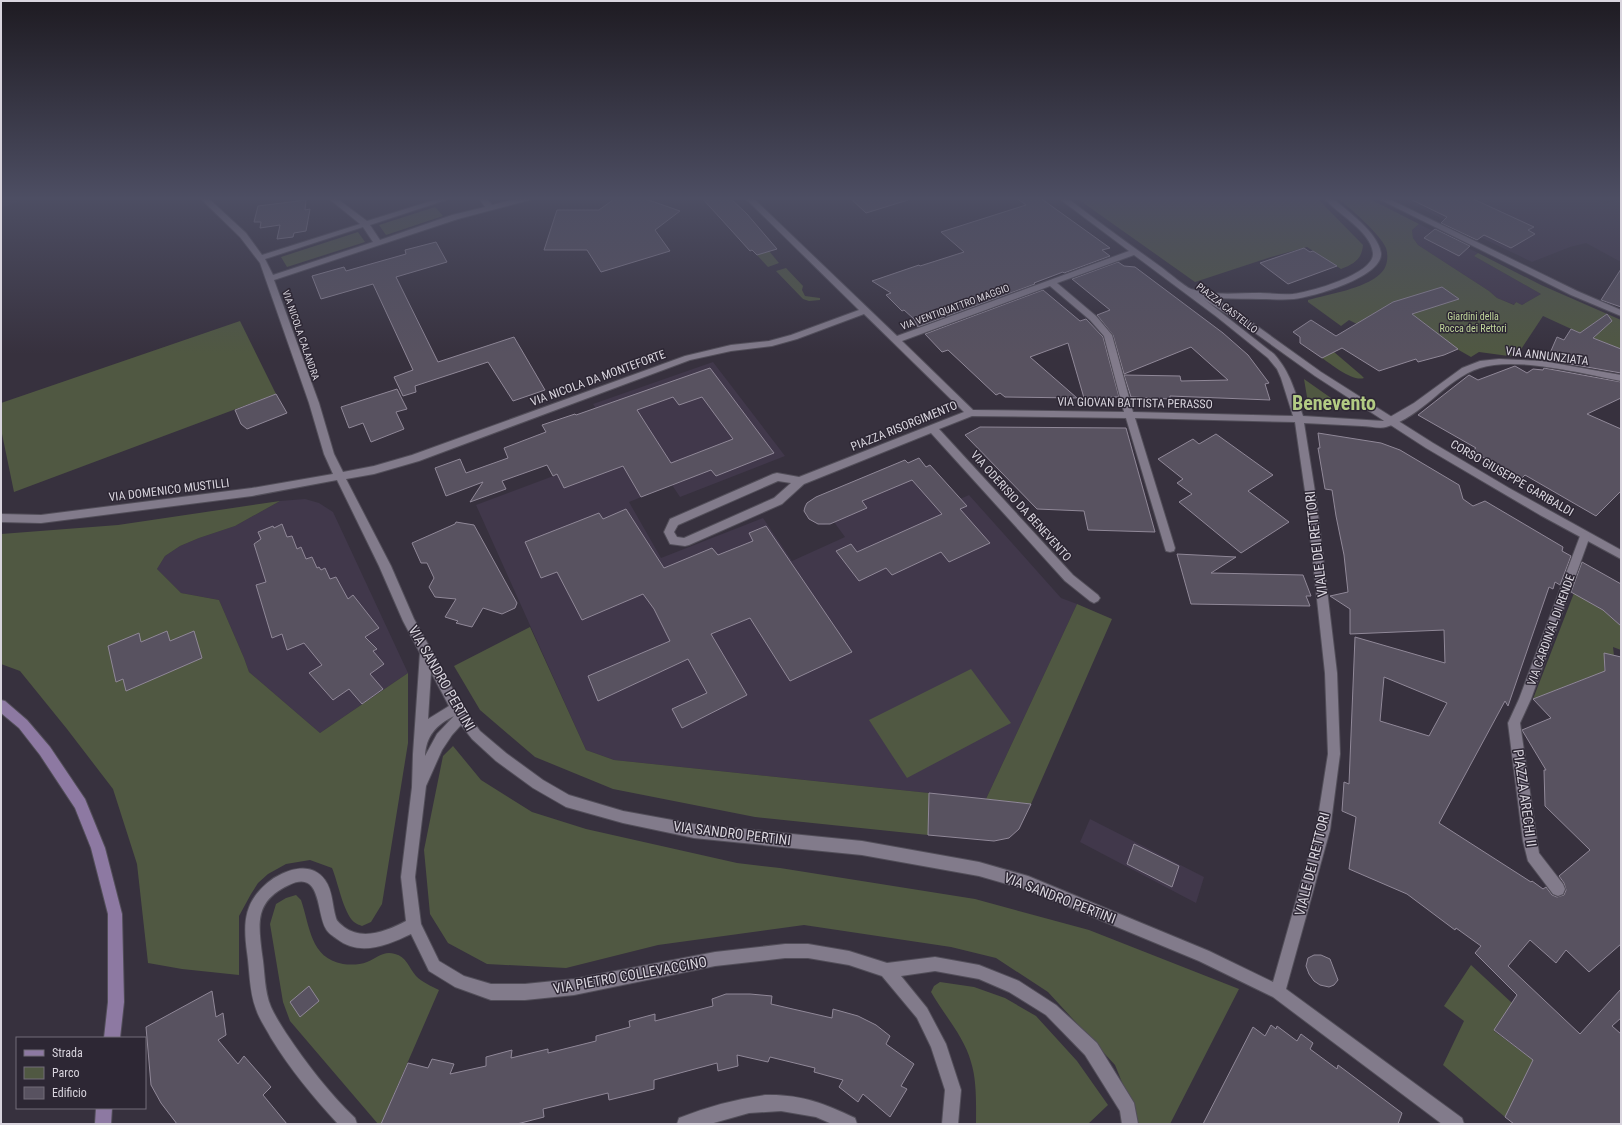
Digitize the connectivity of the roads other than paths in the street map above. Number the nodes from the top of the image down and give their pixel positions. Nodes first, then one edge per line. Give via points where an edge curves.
1 (254, 250) edge
2 (286, 250) edge
3 (358, 250) edge
4 (800, 250) edge
5 (1131, 250) edge
6 (1376, 250) edge
7 (1486, 250) edge
8 (1134, 252) junction
9 (260, 258) junction
10 (270, 279) junction
11 (1052, 283) junction
12 (1183, 288) junction
13 (1203, 295) junction
14 (866, 310) junction
15 (1621, 313) edge
16 (896, 340) junction
17 (1621, 378) edge
18 (971, 413) junction
19 (1129, 414) junction
20 (1299, 419) junction
21 (1392, 421) junction
22 (932, 428) junction
23 (340, 477) junction
24 (800, 481) junction
25 (1, 518) edge
26 (1585, 536) junction
27 (1170, 548) dead end
28 (1621, 555) edge
29 (1094, 598) dead end
30 (426, 653) junction
31 (1, 705) edge
32 (460, 712) junction
33 (1514, 723) joint
34 (420, 742) junction
35 (419, 787) junction
36 (1558, 889) dead end
37 (414, 925) junction
38 (887, 970) junction
39 (1278, 992) junction
40 (112, 1037) edge
41 (104, 1109) edge
42 (102, 1124) edge
43 (349, 1124) edge
44 (685, 1124) edge
45 (849, 1124) edge
46 (950, 1124) edge
47 (1130, 1124) edge
48 (1456, 1124) edge

1 - 9 street, VIA NICOLA CALANDRA
2 - 9 street
3 - 10 street
4 - 14 street, PIAZZA RISORGIMENTO
5 - 8 street
6 - 13 street, PIAZZA CASTELLO via 1377,258 1373,266 1364,272 1303,296
7 - 15 street
8 - 11 street, VIA VENTIQUATTRO MAGGIO
8 - 12 street
9 - 10 street, VIA NICOLA CALANDRA
10 - 23 street, VIA NICOLA CALANDRA via 314,403 329,454
11 - 16 street, VIA VENTIQUATTRO MAGGIO
11 - 19 street via 1093,318 1108,335
12 - 13 street, PIAZZA CASTELLO
12 - 20 street, PIAZZA CASTELLO via 1271,356 1286,378
13 - 21 street, PIAZZA CASTELLO via 1277,343 1316,373
14 - 16 street, PIAZZA RISORGIMENTO
14 - 23 street, VIA NICOLA DA MONTEFORTE via 770,344 731,348 688,358 415,458
16 - 18 street, PIAZZA RISORGIMENTO
17 - 21 street, VIA ANNUNZIATA via 1510,361 1484,363 1465,369 1414,408
18 - 19 street, VIA GIOVAN BATTISTA PERASSO
18 - 22 street, PIAZZA RISORGIMENTO
19 - 20 street, VIA GIOVAN BATTISTA PERASSO
19 - 27 street
20 - 21 street, VIA GIOVAN BATTISTA PERASSO via 1384,424
20 - 39 street, VIALE DEI RETTORI via 1311,498 1331,673 1334,754 1323,830
21 - 26 street, CORSO GIUSEPPE GARIBALDI via 1501,489
22 - 24 street, PIAZZA RISORGIMENTO
22 - 29 street, VIA ODERISIO DA BENEVENTO via 1069,578
23 - 25 street, VIA DOMENICO MUSTILLI via 252,492 100,512 41,519
23 - 30 street, VIA SANDRO PERTINI
24 - 24 street, PIAZZA RISORGIMENTO via 777,477 674,522 669,532 674,541 685,542 778,502
26 - 28 street, CORSO GIUSEPPE GARIBALDI
26 - 33 street, VIA CARDINAL DI RENDE
30 - 32 street, VIA SANDRO PERTINI
30 - 34 street, VIA PIETRO COLLEVACCINO
31 - 40 main road via 23,724 67,784 80,804 98,848 115,914 116,1002
32 - 34 street, VIA PIETRO COLLEVACCINO via 438,717 429,726
32 - 35 street via 434,748
32 - 39 street, VIA SANDRO PERTINI via 476,735 501,757 566,801 623,817 694,831 862,848 979,869 1028,883 1204,956
33 - 36 street, PIAZZA ARECHI II via 1530,842 1534,856
34 - 35 street, VIA PIETRO COLLEVACCINO
35 - 37 street, VIA PIETRO COLLEVACCINO via 408,877
37 - 38 street, VIA PIETRO COLLEVACCINO via 434,966 460,982 491,992 574,988 715,959 785,951 808,951 849,958
37 - 43 street via 395,935 369,941 353,940 340,934 331,924 319,884 306,875 290,877 273,886 255,908 250,923 263,1008 284,1045
38 - 46 street via 922,1013 938,1044 953,1090
38 - 47 street via 935,964 979,972 1014,986 1051,1010 1091,1049 1128,1109
39 - 48 street
41 - 42 main road
44 - 45 street via 740,1106 780,1102 817,1109

